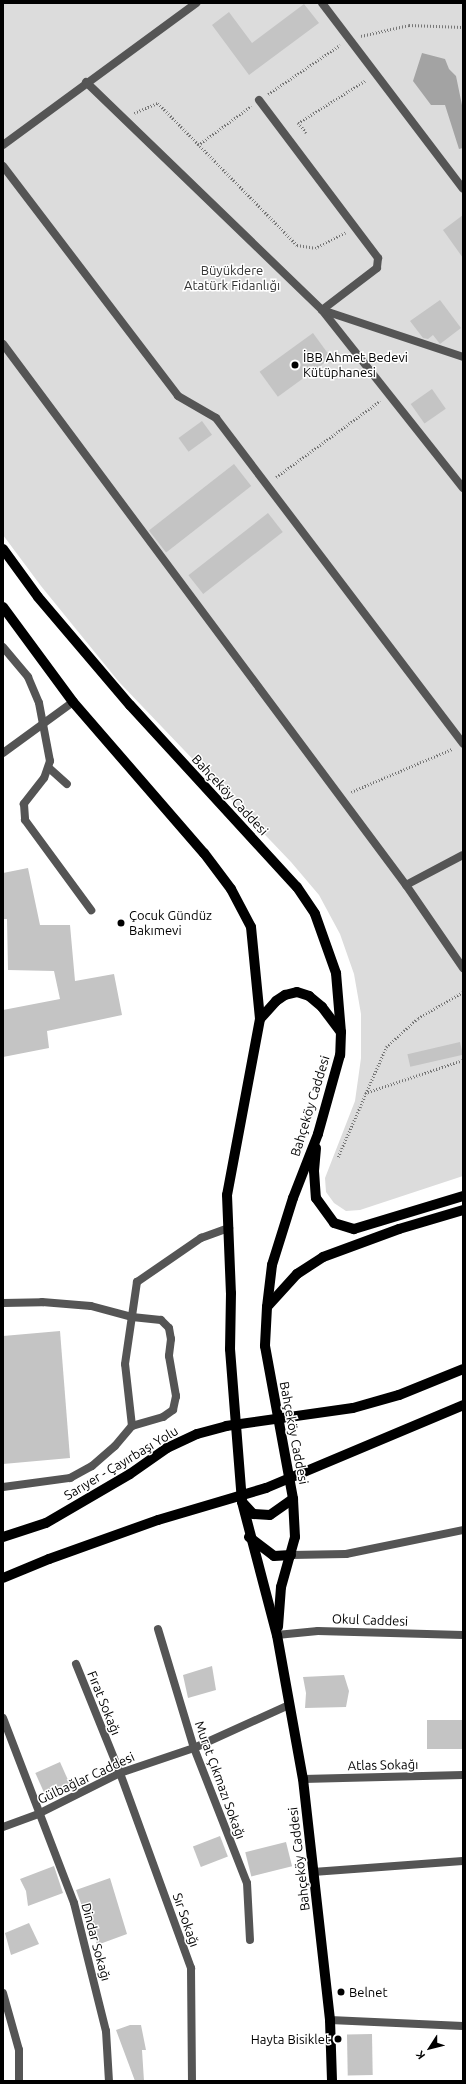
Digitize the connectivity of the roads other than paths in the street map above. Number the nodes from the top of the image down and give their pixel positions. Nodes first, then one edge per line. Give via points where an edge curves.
1 (322, 3) edge
2 (192, 4) edge
3 (86, 82) junction
4 (259, 100) road end
5 (3, 145) edge
6 (3, 166) edge
7 (463, 189) edge
8 (322, 310) junction
9 (3, 344) edge
10 (463, 358) edge
11 (463, 488) edge
12 (3, 550) edge
13 (3, 606) edge
14 (3, 646) edge
15 (73, 702) junction
16 (44, 724) junction
17 (463, 744) edge
18 (3, 753) edge
19 (49, 768) junction
20 (67, 784) dead end
21 (463, 856) edge
22 (406, 885) junction
23 (92, 910) dead end
24 (463, 968) edge
25 (260, 1018) junction
26 (342, 1032) junction
27 (318, 1134) junction
28 (463, 1196) edge
29 (463, 1210) edge
30 (229, 1228) junction
31 (3, 1303) edge
32 (267, 1307) junction
33 (132, 1317) junction
34 (463, 1369) edge
35 (463, 1405) edge
36 (132, 1426) junction
37 (3, 1487) edge
38 (293, 1499) junction
39 (242, 1502) junction
40 (463, 1530) edge
41 (3, 1537) edge
42 (250, 1537) junction
43 (291, 1555) junction
44 (3, 1578) edge
45 (158, 1629) dead end
46 (278, 1635) junction
47 (463, 1635) edge
48 (76, 1664) dead end
49 (288, 1705) junction
50 (3, 1718) edge
51 (194, 1748) junction
52 (120, 1773) junction
53 (463, 1775) edge
54 (303, 1779) junction
55 (38, 1814) junction
56 (3, 1827) edge
57 (463, 1861) edge
58 (313, 1872) junction
59 (250, 1940) dead end
60 (3, 1993) edge
61 (330, 2020) junction
62 (463, 2026) edge
63 (20, 2081) edge
64 (109, 2081) edge
65 (192, 2081) edge
66 (332, 2081) edge

1 - 7 street
2 - 3 street
3 - 5 street
3 - 8 street
4 - 8 street via 378,258 377,268
6 - 17 street via 178,396 216,418
8 - 10 street
8 - 11 street
9 - 22 street
12 - 26 main road, Bahçeköy Caddesi via 38,597 130,706 297,887 315,914 332,958
13 - 15 main road, Bahçeköy Caddesi
14 - 16 street via 28,677 39,703
15 - 16 street
15 - 25 main road, Bahçeköy Caddesi via 204,853 242,907 251,927
16 - 18 street
16 - 19 street
19 - 20 street
19 - 23 street via 24,804 25,820
21 - 22 street
22 - 24 street
25 - 26 main road via 285,995 297,992 309,996 322,1007
25 - 30 main road, Bahçeköy Caddesi via 228,1195
26 - 27 main road, Bahçeköy Caddesi via 335,1076
27 - 28 main road via 314,1171 316,1198 334,1223 354,1228
27 - 32 main road, Bahçeköy Caddesi via 293,1198 272,1265
29 - 32 main road via 399,1229 323,1257 297,1274
30 - 33 street via 201,1238 137,1282
30 - 39 main road, Bahçeköy Caddesi via 230,1349
31 - 33 street via 42,1302 91,1306
32 - 38 main road, Bahçeköy Caddesi via 265,1346
33 - 36 street via 125,1364
33 - 36 street via 161,1320 169,1328 169,1356 176,1396 173,1410 163,1417
34 - 41 main road, Sarıyer - Çayırbaşı Yolu via 399,1395 353,1408 226,1426 197,1434 166,1448 130,1474 46,1523
35 - 44 main road via 266,1488 158,1520 48,1558
36 - 37 street via 115,1446 92,1466 70,1478
38 - 39 main road via 270,1515 253,1514
38 - 43 main road, Bahçeköy Caddesi via 296,1537
39 - 42 main road, Bahçeköy Caddesi
40 - 43 street via 346,1554
42 - 43 main road via 274,1556
42 - 46 main road, Bahçeköy Caddesi
43 - 46 main road, Bahçeköy Caddesi via 281,1588
45 - 51 street, Murat Çıkmazı Sokağı
46 - 47 street, Okul Caddesi via 318,1631
46 - 49 main road, Bahçeköy Caddesi
48 - 52 street, Fırat Sokağı
49 - 51 street, Gülbağlar Caddesi
49 - 54 main road, Bahçeköy Caddesi
50 - 55 street, Dindar Sokağı
51 - 52 street, Gülbağlar Caddesi
51 - 59 street, Murat Çıkmazı Sokağı via 246,1883
52 - 55 street, Gülbağlar Caddesi
52 - 65 street, Sır Sokağı via 191,1968
53 - 54 street, Atlas Sokağı
54 - 58 main road, Bahçeköy Caddesi
55 - 56 street, Gülbağlar Caddesi
55 - 64 street, Dindar Sokağı via 74,1903 106,2031
57 - 58 street
58 - 61 main road, Bahçeköy Caddesi
60 - 63 street via 20,2050
61 - 62 street
61 - 66 main road, Bahçeköy Caddesi

